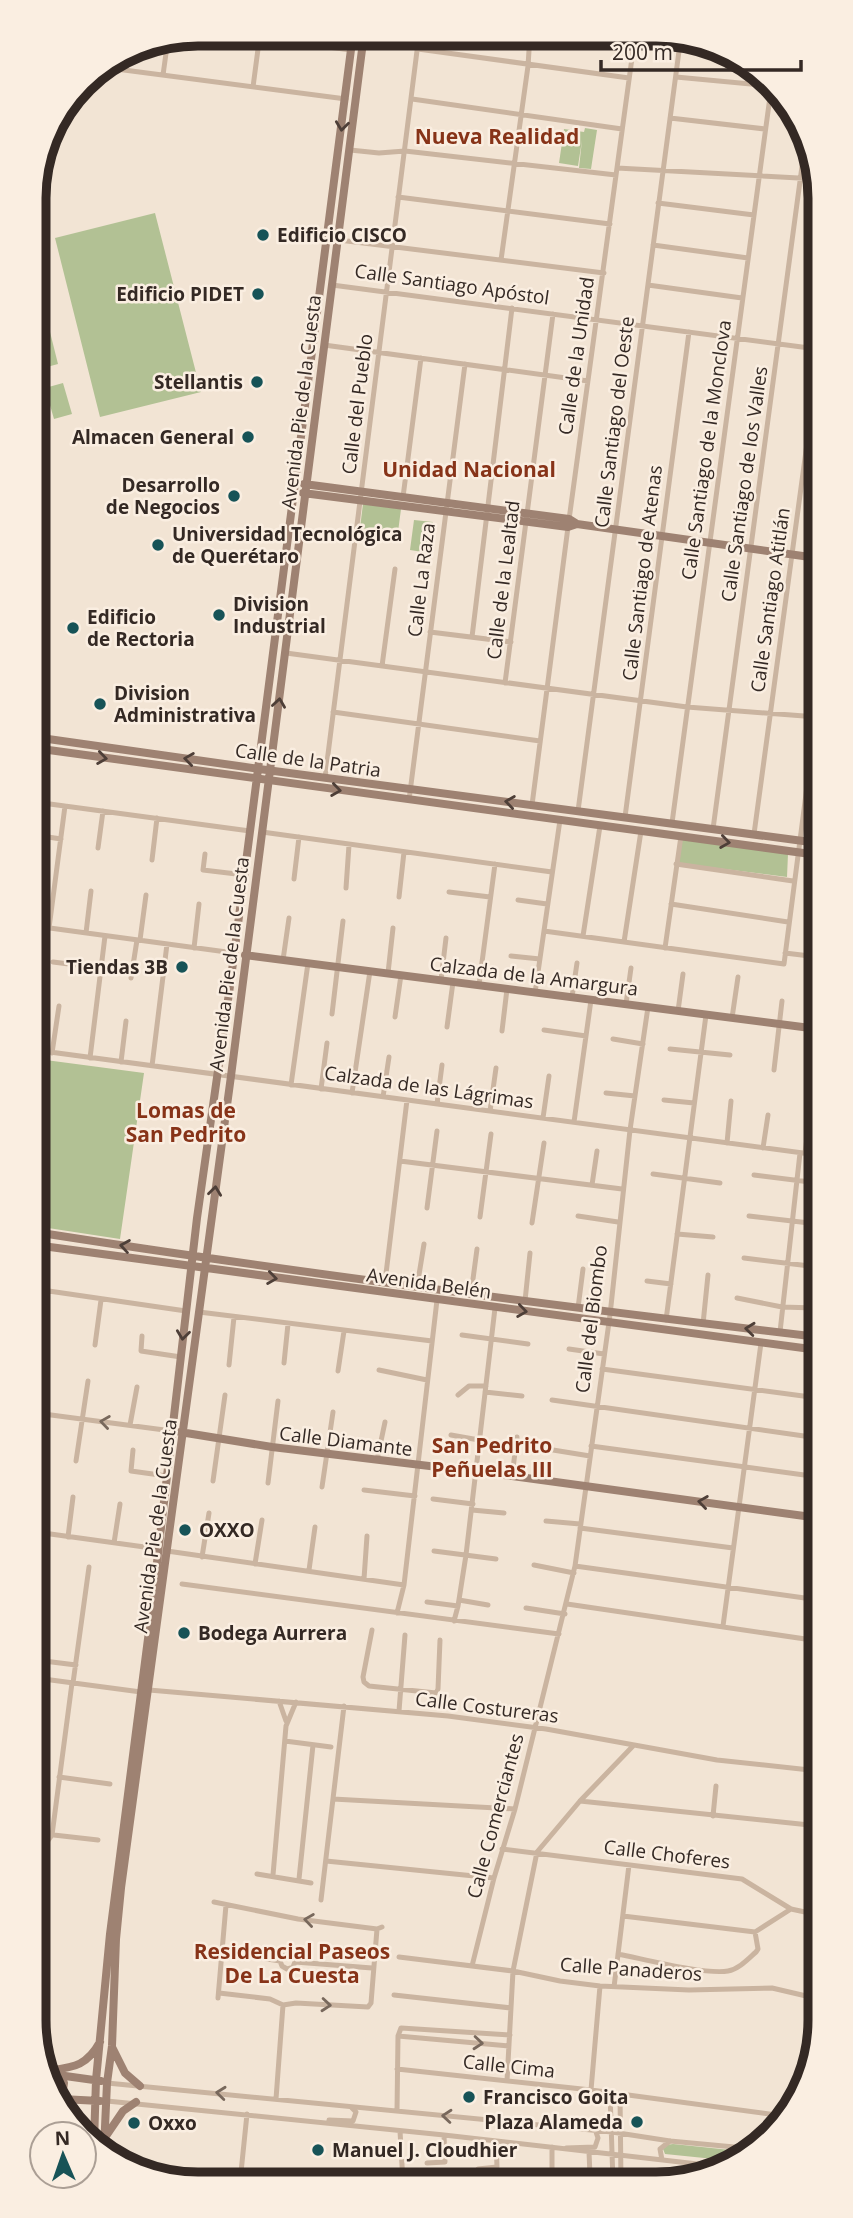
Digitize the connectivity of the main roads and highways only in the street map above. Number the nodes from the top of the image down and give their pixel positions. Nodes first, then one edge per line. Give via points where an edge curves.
1 (352, 46) edge
2 (363, 46) edge
3 (295, 487) junction
4 (306, 488) junction
5 (808, 556) edge
6 (46, 739) edge
7 (46, 750) edge
8 (257, 769) junction
9 (269, 771) junction
10 (256, 779) junction
11 (268, 781) junction
12 (808, 841) edge
13 (808, 853) edge
14 (245, 955) junction
15 (808, 1028) edge
16 (46, 1235) edge
17 (46, 1247) edge
18 (192, 1256) junction
19 (206, 1258) junction
20 (191, 1268) junction
21 (205, 1269) junction
22 (807, 1336) edge
23 (807, 1349) edge
24 (172, 1431) junction
25 (183, 1433) junction
26 (807, 1516) edge
27 (163, 1550) junction
28 (145, 1691) junction
29 (102, 2040) junction
30 (112, 2046) junction
31 (55, 2071) edge
32 (56, 2074) edge
33 (96, 2080) junction
34 (107, 2083) junction
35 (140, 2086) road end
36 (68, 2099) edge
37 (96, 2100) junction
38 (107, 2101) junction
39 (136, 2102) road end
40 (95, 2120) edge
41 (105, 2138) joint

1 -> 3 main road, Avenida Pie de la Cuesta
2 - 4 main road, Avenida Pie de la Cuesta
3 - 4 main road
3 - 8 main road, Avenida Pie de la Cuesta
4 - 5 main road
9 -> 4 main road, Avenida Pie de la Cuesta
8 -> 6 main road, Calle de la Patria
7 -> 10 main road, Calle de la Patria
8 - 9 main road, Calle de la Patria
8 - 10 main road, Avenida Pie de la Cuesta
9 - 11 main road, Avenida Pie de la Cuesta
12 -> 9 main road, Calle de la Patria
10 - 11 main road, Calle de la Patria
10 - 18 main road, Avenida Pie de la Cuesta
11 -> 13 main road, Calle de la Patria
11 - 14 main road, Avenida Pie de la Cuesta
14 - 15 main road, Calzada de la Amargura
19 -> 14 main road, Avenida Pie de la Cuesta
18 -> 16 main road, Avenida Belén
17 - 20 main road, Avenida Belén
18 - 19 main road, Avenida Belén
18 - 20 main road, Avenida Pie de la Cuesta
19 - 21 main road, Avenida Pie de la Cuesta
22 -> 19 main road, Avenida Belén
20 - 21 main road, Avenida Belén
20 -> 24 main road, Avenida Pie de la Cuesta
21 -> 23 main road, Avenida Belén
21 - 25 main road, Avenida Pie de la Cuesta
24 - 25 main road, Calle Diamante
24 - 27 main road, Avenida Pie de la Cuesta
26 -> 25 main road, Calle Diamante
25 - 27 main road, Avenida Pie de la Cuesta
27 - 28 main road, Avenida Pie de la Cuesta
28 - 29 main road, Avenida Pie de la Cuesta via 110,1934
28 - 30 main road, Avenida Pie de la Cuesta via 116,1939
29 - 31 main road via 78,2065
29 - 33 main road, Avenida Pie de la Cuesta
30 - 34 main road, Avenida Pie de la Cuesta
30 - 35 main road via 125,2073
32 - 33 main road
33 - 34 main road
33 - 37 main road, Avenida Pie de la Cuesta
34 - 38 main road, Avenida Pie de la Cuesta
36 - 37 main road
37 - 38 main road
37 - 40 main road, Avenida Pie de la Cuesta
38 - 41 main road, Avenida Pie de la Cuesta
39 - 41 main road via 123,2111

